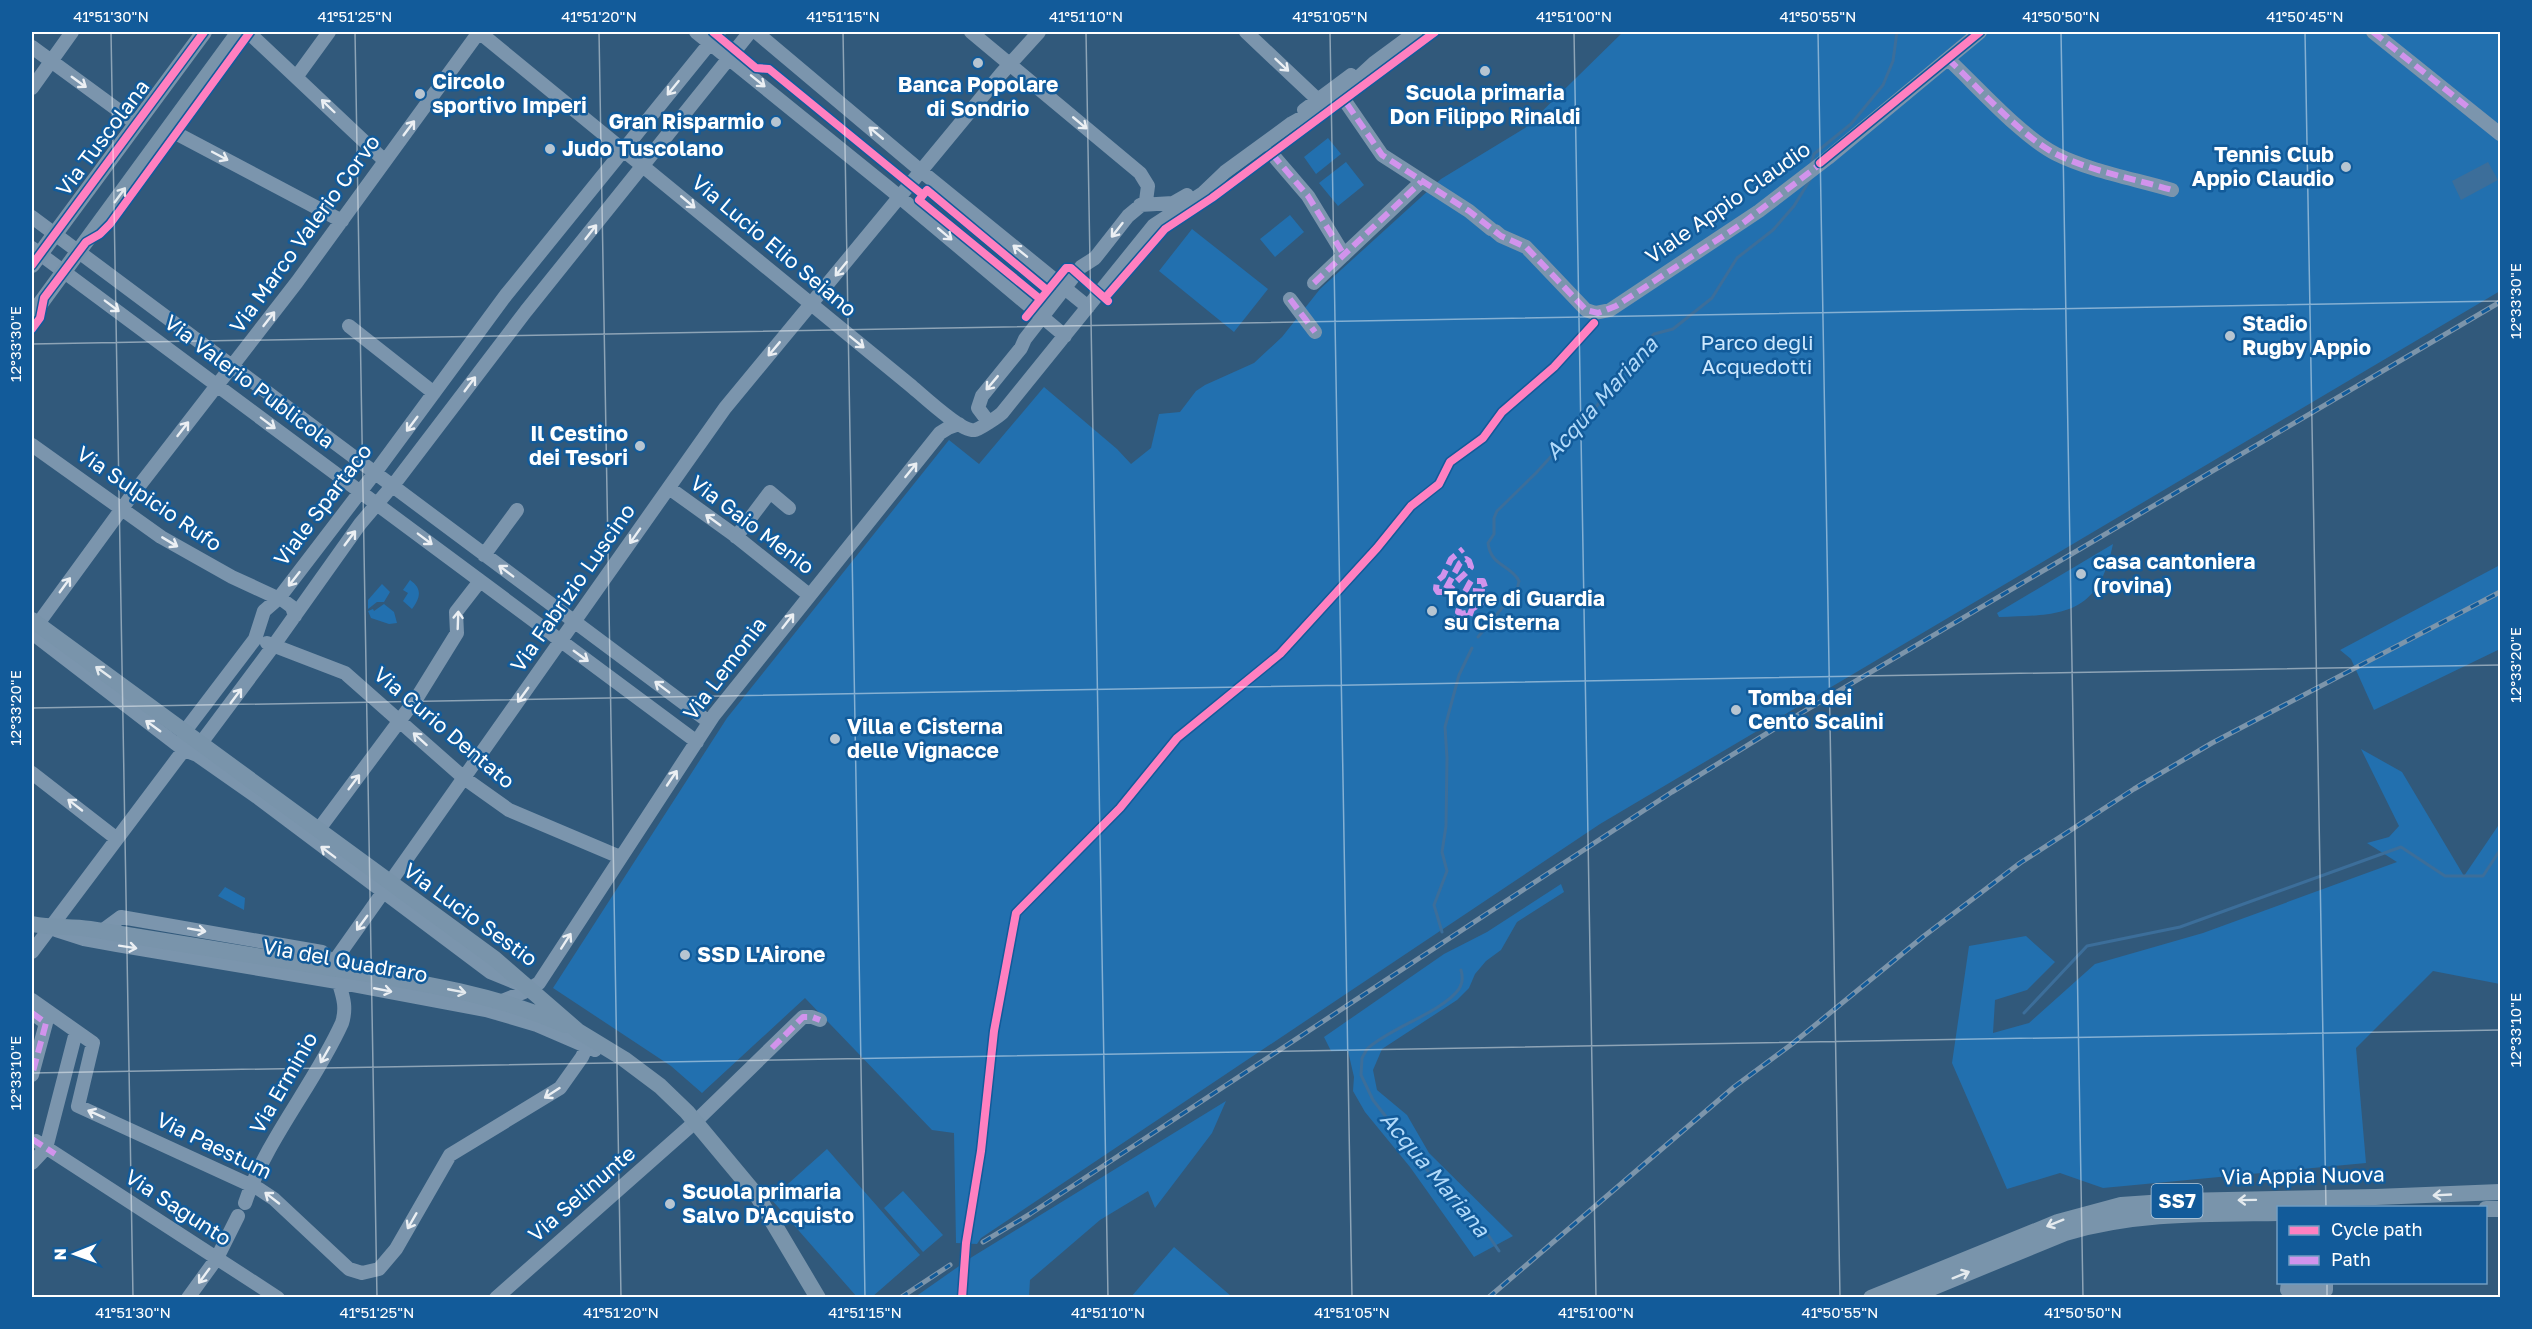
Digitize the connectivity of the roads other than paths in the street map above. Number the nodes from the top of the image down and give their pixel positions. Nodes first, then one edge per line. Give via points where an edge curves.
1 (72, 32) edge
2 (204, 32) edge
3 (239, 32) edge
4 (248, 32) edge
5 (328, 32) edge
6 (479, 32) edge
7 (696, 32) edge
8 (750, 32) edge
9 (756, 32) edge
10 (970, 32) edge
11 (1039, 32) edge
12 (1246, 32) edge
13 (1416, 32) edge
14 (1980, 32) edge
15 (2373, 32) edge
16 (715, 37) edge
17 (32, 47) edge
18 (729, 58) junction
19 (1948, 59) junction
20 (51, 61) junction
21 (1010, 63) junction
22 (297, 76) junction
23 (32, 88) edge
24 (1337, 98) junction
25 (1317, 99) junction
26 (1292, 123) junction
27 (137, 124) junction
28 (168, 129) junction
29 (2500, 134) edge
30 (623, 150) junction
31 (1272, 154) dead end
32 (385, 161) junction
33 (643, 165) junction
34 (921, 171) junction
35 (1225, 172) junction
36 (1421, 182) junction
37 (2172, 190) dead end
38 (900, 197) junction
39 (1140, 205) junction
40 (32, 217) edge
41 (342, 221) junction
42 (1154, 225) junction
43 (54, 234) junction
44 (78, 252) junction
45 (1344, 255) junction
46 (34, 256) edge
47 (64, 272) junction
48 (1314, 283) dead end
49 (514, 286) junction
50 (1065, 287) junction
51 (1290, 299) dead end
52 (533, 301) junction
53 (812, 305) junction
54 (1089, 307) junction
55 (32, 315) edge
56 (1042, 316) junction
57 (350, 326) dead end
58 (1315, 332) dead end
59 (1065, 336) junction
60 (233, 366) junction
61 (218, 385) junction
62 (434, 393) junction
63 (987, 420) junction
64 (959, 424) junction
65 (32, 445) edge
66 (375, 474) junction
67 (392, 486) junction
68 (669, 488) junction
69 (361, 491) junction
70 (377, 504) junction
71 (789, 508) dead end
72 (122, 509) junction
73 (517, 510) dead end
74 (736, 537) junction
75 (484, 555) junction
76 (480, 580) junction
77 (809, 595) junction
78 (279, 598) junction
79 (295, 616) junction
80 (575, 623) junction
81 (33, 627) edge
82 (255, 639) junction
83 (561, 642) junction
84 (52, 643) junction
85 (274, 645) junction
86 (400, 721) junction
87 (709, 722) junction
88 (185, 731) junction
89 (697, 742) junction
90 (184, 750) junction
91 (209, 754) junction
92 (32, 773) edge
93 (464, 778) junction
94 (319, 829) junction
95 (117, 839) junction
96 (620, 857) junction
97 (395, 895) junction
98 (32, 924) edge
99 (52, 928) junction
100 (102, 931) junction
101 (32, 952) edge
102 (195, 952) junction
103 (249, 954) junction
104 (232, 964) junction
105 (337, 975) junction
106 (532, 988) junction
107 (32, 1000) edge
108 (499, 1007) junction
109 (32, 1013) edge
110 (820, 1020) dead end
111 (76, 1032) junction
112 (585, 1039) junction
113 (32, 1075) edge
114 (695, 1122) junction
115 (45, 1148) junction
116 (32, 1163) edge
117 (251, 1184) junction
118 (2500, 1192) edge
119 (245, 1203) dead end
120 (2277, 1213) edge
121 (238, 1216) dead end
122 (217, 1258) junction
123 (2326, 1284) edge
124 (2287, 1290) edge
125 (188, 1298) edge
126 (278, 1298) edge
127 (496, 1298) edge
128 (818, 1298) edge
129 (1871, 1298) edge
130 (1907, 1298) edge

1 - 20 street
2 - 27 main road, Via Tuscolana
3 - 28 main road
4 - 22 street
5 - 22 street
6 - 30 street, Via Lucio Elio Seiano
32 -> 6 street, Via Marco Valerio Corvo
7 - 16 street
8 - 18 street, Viale Spartaco
34 -> 9 street
10 - 21 street
11 - 21 street, Via Fabrizio Luscino
12 -> 25 street
13 - 24 street via 1374,63
14 - 19 street, Viale Appio Claudio
15 - 29 street
16 - 18 street
16 -> 30 street, Viale Spartaco
17 - 20 street
18 - 33 street, Viale Spartaco
18 -> 38 street
19 - 36 street, Viale Appio Claudio via 1743,223 1603,312 1586,310 1526,247 1501,236
19 - 37 street via 2046,148 2074,161
20 - 23 street
20 -> 27 street
21 - 34 street, Via Fabrizio Luscino
21 -> 39 street via 1146,179 1148,195
32 -> 22 street
24 - 25 street
24 - 26 street
24 - 36 street, Viale Appio Claudio via 1379,152
25 - 26 street
26 - 35 street
27 - 43 main road, Via Tuscolana
28 -> 41 street
44 -> 28 main road
30 - 33 street, Via Lucio Elio Seiano
30 - 49 street, Viale Spartaco
31 - 45 street via 1308,196
32 - 41 street, Via Marco Valerio Corvo
52 -> 33 street, Viale Spartaco
33 -> 53 street, Via Lucio Elio Seiano
34 - 38 street, Via Fabrizio Luscino
50 -> 34 street
35 - 39 street via 1176,202
35 - 42 street via 1203,193
36 - 45 street
38 -> 53 street, Via Fabrizio Luscino
38 -> 56 street
39 - 42 street via 1152,216
39 -> 50 street
40 - 43 street, Via Valerio Publicola
60 -> 41 street, Via Marco Valerio Corvo
42 - 54 street, Via Lemonia
43 - 44 street, Via Valerio Publicola
43 - 46 main road, Via Tuscolana
44 - 47 main road
44 - 60 street, Via Valerio Publicola
45 - 48 street
46 - 47 street, Via Valerio Publicola
47 - 55 main road
47 -> 61 street, Via Valerio Publicola
49 - 52 street
49 - 62 street, Viale Spartaco
50 - 54 street
50 - 56 street
51 - 58 street
67 -> 52 street, Viale Spartaco
53 -> 64 street, Via Lucio Elio Seiano
53 -> 68 street, Via Fabrizio Luscino via 725,408
54 - 59 street, Via Lemonia
56 - 59 street
56 -> 63 street via 980,399 978,410
57 - 62 street
59 - 63 street, Via Lemonia via 1000,414
60 - 61 street, Via Marco Valerio Corvo
60 - 66 street, Via Valerio Publicola
61 -> 69 street, Via Valerio Publicola
72 -> 61 street, Via Marco Valerio Corvo
62 -> 66 street, Viale Spartaco
63 - 64 street, Via Lemonia via 975,430
77 -> 64 street, Via Lemonia via 942,431
65 - 72 street, Via Sulpicio Rufo
66 - 67 street, Via Valerio Publicola
66 - 69 street, Viale Spartaco
67 - 70 street, Viale Spartaco
67 - 75 street, Via Valerio Publicola
74 -> 68 street, Via Gaio Menio
68 -> 80 street, Via Fabrizio Luscino
69 - 70 street, Via Valerio Publicola
69 -> 78 street, Viale Spartaco
70 -> 76 street, Via Valerio Publicola
79 -> 70 street, Viale Spartaco
71 - 74 street via 770,492
72 -> 78 street, Via Sulpicio Rufo via 184,551
81 -> 72 street, Via Marco Valerio Corvo
73 - 75 street
74 - 77 street, Via Gaio Menio
80 -> 75 street, Via Valerio Publicola
76 - 83 street, Via Valerio Publicola
86 -> 76 street via 458,633 456,612
87 -> 77 street, Via Lemonia
78 - 79 street via 290,605
78 - 82 street, Viale Spartaco via 264,611
79 - 85 street, Viale Spartaco
80 - 83 street, Via Fabrizio Luscino
87 -> 80 street, Via Valerio Publicola
81 - 84 main road, Via Lucio Sestio
82 - 85 street, Via Curio Dentato
82 - 88 street, Viale Spartaco
83 -> 89 street, Via Valerio Publicola
83 -> 93 street, Via Fabrizio Luscino
88 -> 84 main road, Via Lucio Sestio
90 -> 84 street, Via Lucio Sestio
85 - 86 street, Via Curio Dentato via 345,673
91 -> 85 street, Viale Spartaco
93 -> 86 street, Via Curio Dentato
94 -> 86 street
87 - 89 street, Via Lemonia
88 - 90 street
88 - 91 main road, Via Lucio Sestio
96 -> 89 street, Via Lemonia
90 - 91 street
90 - 91 street, Via Lucio Sestio
90 - 95 street
91 - 94 main road, Via Lucio Sestio
97 -> 91 street, Via Lucio Sestio
95 -> 92 street
93 - 96 street, Via Curio Dentato via 515,813
93 - 97 street, Via Fabrizio Luscino
94 - 97 main road, Via Lucio Sestio
95 - 99 street
106 -> 96 street, Via Lemonia
97 -> 105 street, Via Fabrizio Luscino via 338,956
97 - 106 main road, Via Lucio Sestio via 495,959
98 - 99 main road, Via del Quadraro
99 - 100 main road, Via del Quadraro
99 - 101 street
99 -> 102 street, Via del Quadraro via 84,939
100 - 102 main road, Via del Quadraro
100 -> 105 street, Via del Quadraro via 122,918 322,952
102 - 103 main road, Via del Quadraro
102 - 104 street, Via del Quadraro
103 - 104 street
103 - 105 main road, Via del Quadraro
104 - 105 street, Via del Quadraro
105 -> 108 main road, Via del Quadraro
105 -> 117 street, Via Erminio via 345,1002 342,1023
106 - 108 street
106 - 112 main road, Via del Quadraro
107 - 111 street, Via Paestum
108 - 112 main road, Via del Quadraro via 539,1013
109 - 113 street via 46,1023
110 - 114 street, Via Selinunte via 803,1017
111 - 115 street
117 -> 111 street, Via Paestum via 78,1106 93,1043
112 - 114 main road, Via del Quadraro via 624,1059 660,1086
112 -> 117 street, Via Paestum via 557,1090 450,1155 396,1249 379,1269 362,1273 349,1269 274,1199
114 - 127 street, Via Selinunte
114 - 128 main road, Via del Quadraro via 758,1197
115 - 116 street
115 - 122 street, Via Sagunto
117 - 119 street, Via Erminio
118 -> 129 main road, Via Appia Nuova / SS7 via 2121,1205 2058,1222
130 -> 120 main road, Via Appia Nuova / SS7 via 2091,1226 2141,1216
121 - 122 street
122 -> 125 street
122 - 126 street, Via Sagunto
123 - 124 street via 2326,1290

